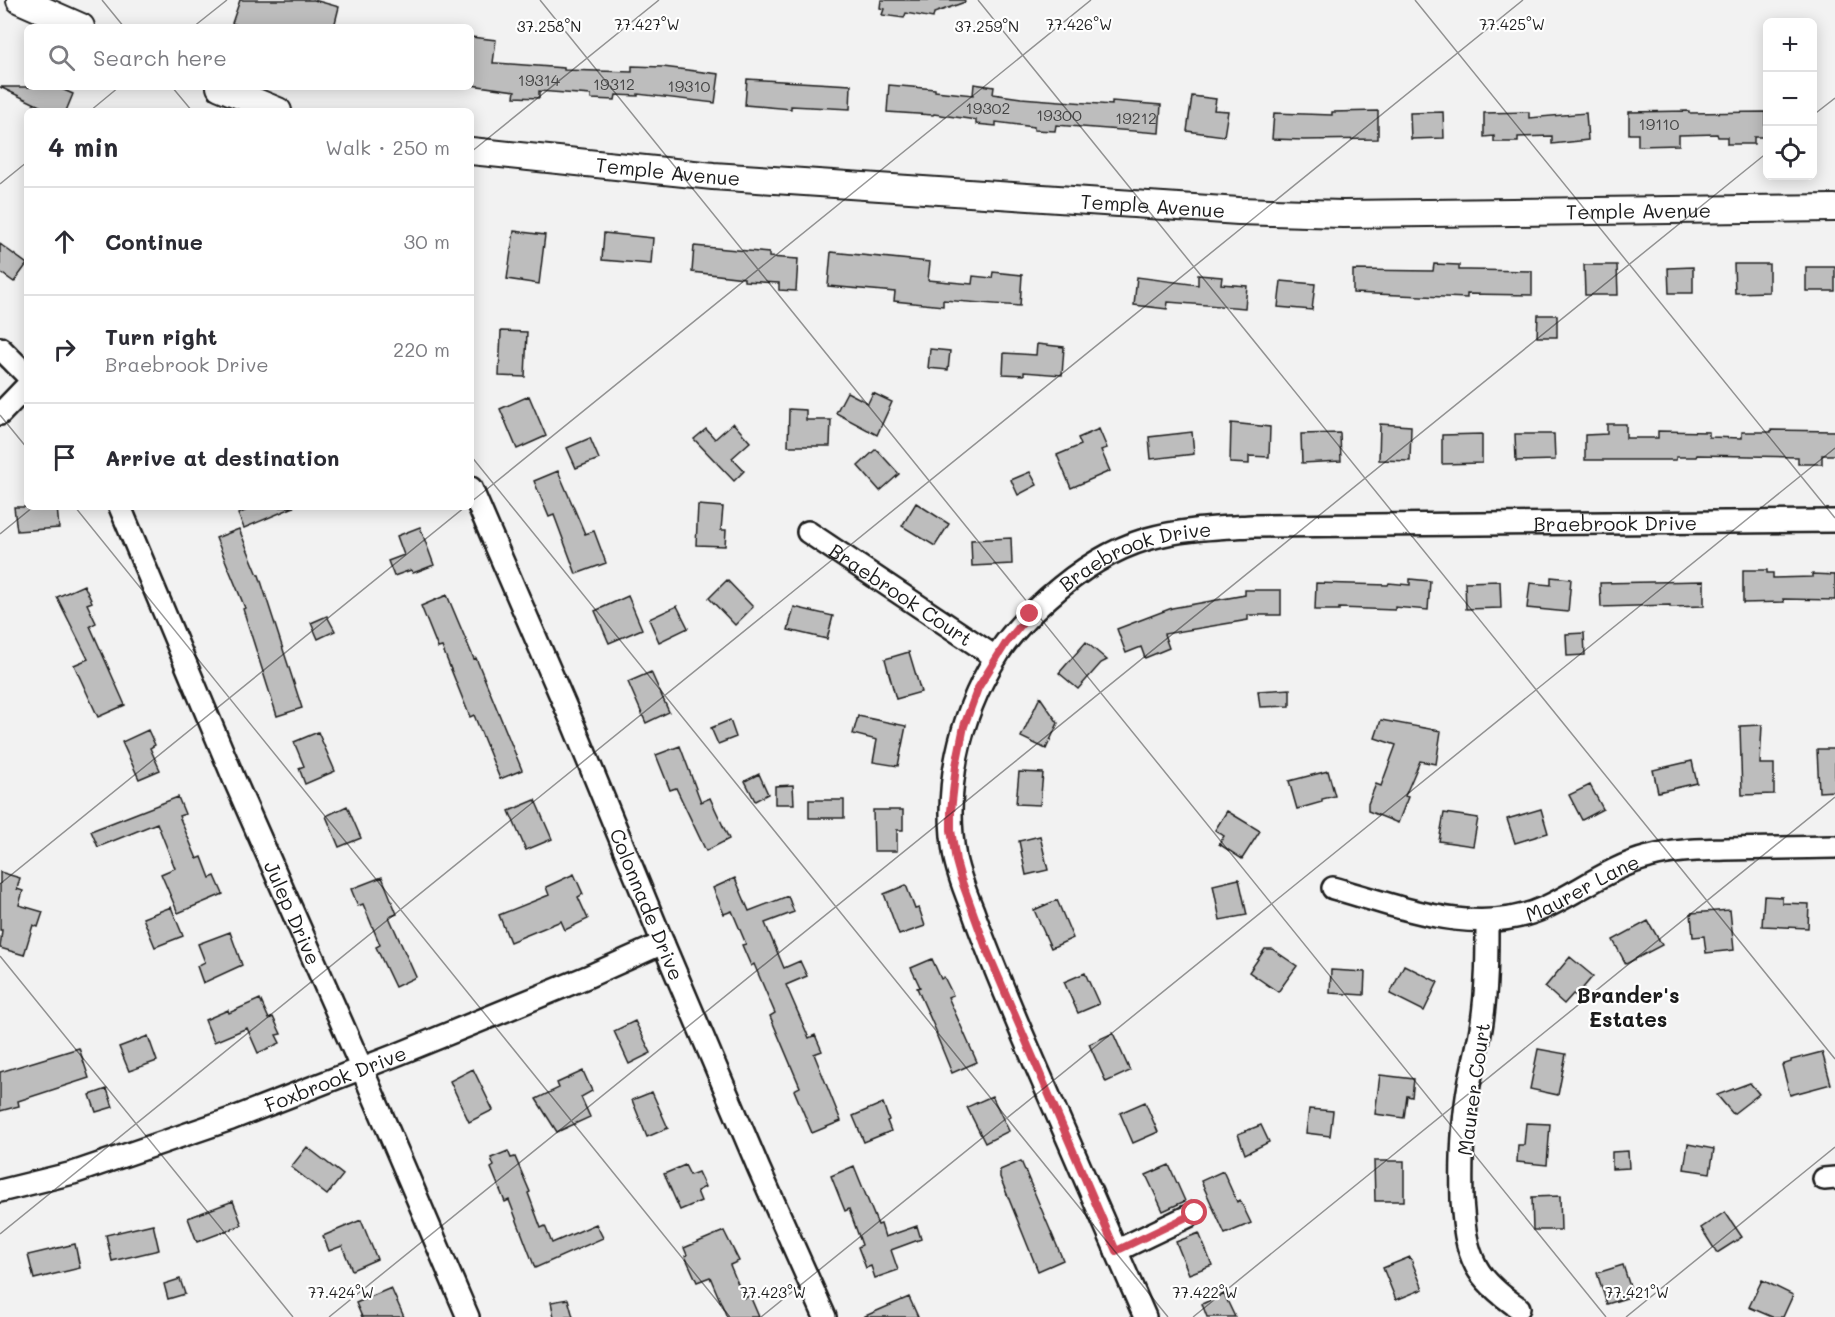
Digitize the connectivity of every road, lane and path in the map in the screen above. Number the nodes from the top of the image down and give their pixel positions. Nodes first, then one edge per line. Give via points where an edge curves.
1 (20, 0) edge
2 (74, 24) edge
3 (227, 90) edge
4 (271, 108) edge
5 (474, 151) edge
6 (1835, 208) edge
7 (0, 348) edge
8 (24, 372) edge
9 (24, 389) edge
10 (0, 414) edge
11 (474, 495) edge
12 (121, 510) edge
13 (1835, 521) edge
14 (808, 532) dead end
15 (995, 657) junction
16 (1835, 847) edge
17 (1333, 888) dead end
18 (1487, 921) junction
19 (663, 943) junction
20 (362, 1069) junction
21 (0, 1191) edge
22 (1195, 1213) dead end
23 (1116, 1251) junction
24 (1519, 1308) dead end
25 (468, 1317) edge
26 (825, 1317) edge
27 (1144, 1317) edge

1 - 2 street
3 - 4 street
5 - 6 street, Temple Avenue via 712,176 1239,211 1390,214
7 - 8 street
9 - 10 street
11 - 19 street, Colonnade Drive
12 - 20 street, Julep Drive
13 - 15 street, Braebrook Drive via 1252,526 1188,530 1147,539 1084,568 1030,614
14 - 15 street, Braebrook Court
15 - 23 street, Braebrook Drive via 964,726 956,766 951,811 956,861 986,948
16 - 18 street, Maurer Lane via 1673,851 1625,866 1544,908
17 - 18 street, Maurer Lane via 1460,921
18 - 24 street, Maurer Court via 1487,989 1462,1136 1464,1229 1478,1268 1490,1284
19 - 20 street, Foxbrook Drive
19 - 26 street, Colonnade Drive
20 - 21 street, Foxbrook Drive via 85,1169
20 - 25 street, Julep Drive
22 - 23 street
23 - 27 street, Braebrook Drive

